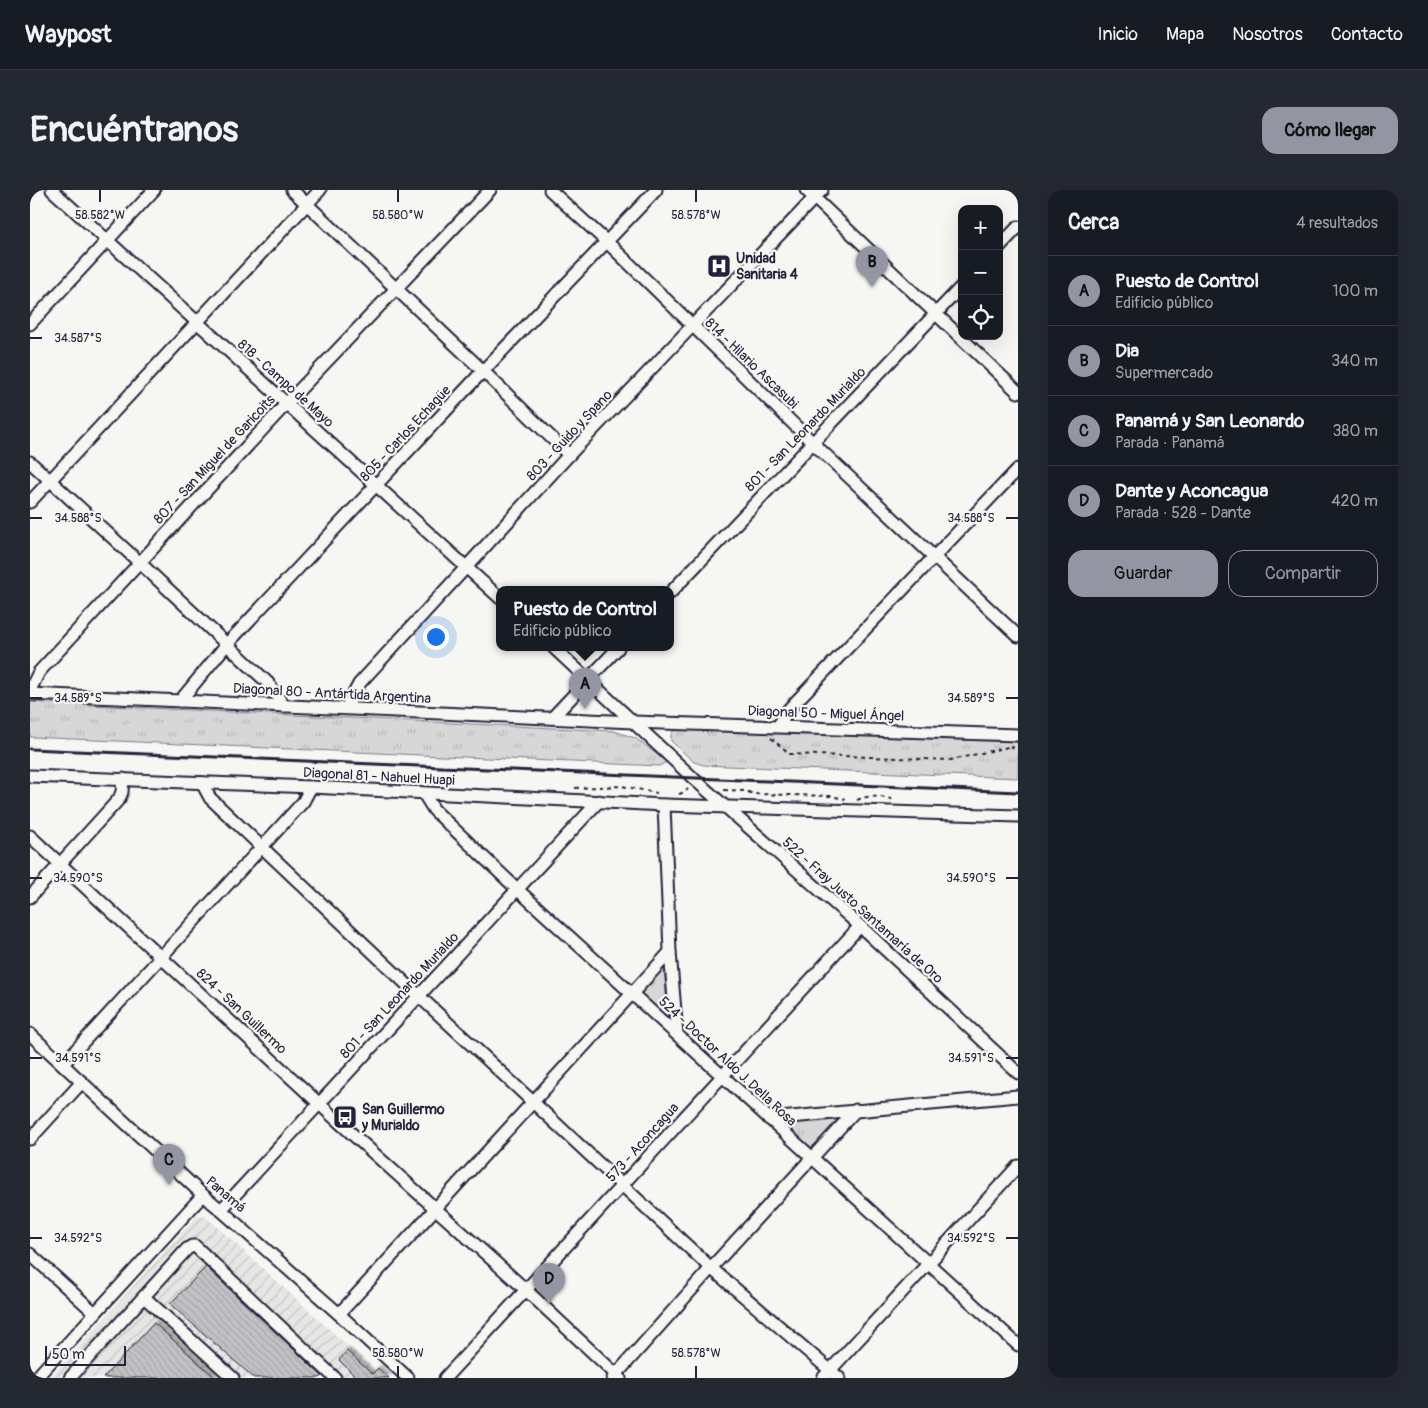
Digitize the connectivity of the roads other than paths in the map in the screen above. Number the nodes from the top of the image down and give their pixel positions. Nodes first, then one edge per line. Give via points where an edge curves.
1 (52, 190) edge
2 (154, 190) edge
3 (292, 190) edge
4 (320, 190) edge
5 (490, 190) edge
6 (550, 190) edge
7 (656, 190) edge
8 (814, 193) edge
9 (307, 204) junction
10 (1018, 227) edge
11 (107, 240) junction
12 (606, 242) junction
13 (1003, 242) edge
14 (396, 289) junction
15 (958, 290) edge
16 (935, 314) junction
17 (196, 322) junction
18 (30, 324) edge
19 (693, 327) junction
20 (483, 371) junction
21 (1018, 392) edge
22 (287, 403) junction
23 (813, 443) junction
24 (570, 455) junction
25 (30, 462) edge
26 (1018, 469) edge
27 (50, 480) junction
28 (377, 486) junction
29 (30, 502) edge
30 (934, 556) junction
31 (139, 562) junction
32 (466, 567) junction
33 (674, 589) edge
34 (496, 594) edge
35 (1018, 636) edge
36 (227, 644) junction
37 (557, 651) edge
38 (615, 651) edge
39 (588, 679) junction
40 (30, 692) edge
41 (180, 701) junction
42 (284, 706) junction
43 (346, 708) junction
44 (552, 718) junction
45 (633, 722) junction
46 (779, 726) junction
47 (1018, 735) edge
48 (30, 776) edge
49 (123, 779) junction
50 (202, 782) junction
51 (311, 787) junction
52 (424, 794) junction
53 (599, 802) junction
54 (664, 805) junction
55 (726, 807) junction
56 (1018, 816) edge
57 (30, 836) edge
58 (261, 847) junction
59 (60, 864) junction
60 (518, 890) junction
61 (30, 897) edge
62 (860, 926) junction
63 (670, 952) junction
64 (160, 957) junction
65 (632, 993) junction
66 (419, 996) junction
67 (30, 1034) edge
68 (676, 1034) junction
69 (63, 1064) junction
70 (1018, 1073) edge
71 (722, 1075) junction
72 (82, 1082) junction
73 (1018, 1096) edge
74 (533, 1102) junction
75 (320, 1103) junction
76 (856, 1110) junction
77 (769, 1119) junction
78 (30, 1139) edge
79 (812, 1158) junction
80 (1018, 1166) edge
81 (623, 1185) junction
82 (203, 1195) junction
83 (435, 1208) junction
84 (221, 1210) junction
85 (30, 1254) edge
86 (929, 1263) junction
87 (711, 1268) junction
88 (526, 1290) junction
89 (144, 1297) junction
90 (95, 1312) junction
91 (339, 1314) junction
92 (1018, 1346) edge
93 (827, 1374) edge
94 (616, 1377) edge
95 (36, 1378) edge
96 (70, 1378) edge
97 (233, 1378) edge
98 (334, 1378) edge
99 (408, 1378) edge
100 (445, 1378) edge
101 (839, 1378) edge

1 - 11 street, 818 - Campo de Mayo
2 - 11 street
3 - 9 street
4 - 9 street
5 - 14 street, 807 - San Miguel de Garicoits
6 - 12 street, 814 - Hilario Ascasubi
7 - 12 street, 805 - Carlos Echagüe
8 - 16 street
8 - 19 street, 803 - Guido y Spano
9 - 14 street
9 - 17 street
10 - 13 street
11 - 17 street, 818 - Campo de Mayo
11 - 18 street
12 - 19 street, 814 - Hilario Ascasubi
12 - 20 street, 805 - Carlos Echagüe
14 - 20 street
14 - 22 street, 807 - San Miguel de Garicoits
15 - 16 street, 801 - San Leonardo Murialdo
16 - 21 street
16 - 23 street, 801 - San Leonardo Murialdo
17 - 22 street, 818 - Campo de Mayo
17 - 27 street
19 - 23 street, 814 - Hilario Ascasubi
19 - 24 street, 803 - Guido y Spano
20 - 24 street
20 - 28 street, 805 - Carlos Echagüe
22 - 28 street, 818 - Campo de Mayo
22 - 31 street, 807 - San Miguel de Garicoits
23 - 30 street, 814 - Hilario Ascasubi
23 - 33 street, 801 - San Leonardo Murialdo
24 - 32 street, 803 - Guido y Spano
25 - 27 street
26 - 30 street
27 - 29 street
27 - 31 street
28 - 32 street, 818 - Campo de Mayo
28 - 36 street, 805 - Carlos Echagüe
30 - 35 street, 814 - Hilario Ascasubi
30 - 46 street via 788,710
31 - 36 street
31 - 40 street, 807 - San Miguel de Garicoits via 39,672
32 - 34 street, 818 - Campo de Mayo
32 - 43 street, 803 - Guido y Spano via 359,684
36 - 41 street, 805 - Carlos Echagüe
36 - 42 street via 268,683
37 - 39 street
38 - 39 street
39 - 44 street
39 - 45 street
40 - 41 street, Diagonal 80 - Antártida Argentina
41 - 42 street, Diagonal 80 - Antártida Argentina
42 - 43 street, Diagonal 80 - Antártida Argentina
43 - 44 street, Diagonal 80 - Antártida Argentina
44 - 45 street, Diagonal 80 - Antártida Argentina
45 - 46 street, Diagonal 50 - Miguel Ángel
45 - 55 street, 522 - Fray Justo Santamaría de Oro
46 - 47 street, Diagonal 50 - Miguel Ángel
48 - 49 street, Diagonal 81 - Nahuel Huapi
49 - 50 street, Diagonal 81 - Nahuel Huapi
49 - 59 street via 118,800
50 - 51 street, Diagonal 81 - Nahuel Huapi
50 - 58 street via 210,798
51 - 52 street, Diagonal 81 - Nahuel Huapi
51 - 58 street via 303,802
52 - 53 street, Diagonal 81 - Nahuel Huapi
52 - 60 street, 524 - Doctor Aldo J. Della Rosa via 434,810
53 - 54 street, Diagonal 81 - Nahuel Huapi
53 - 60 street, 801 - San Leonardo Murialdo
54 - 55 street, Diagonal 81 - Nahuel Huapi
54 - 63 street
55 - 56 street, Diagonal 81 - Nahuel Huapi
55 - 62 street, 522 - Fray Justo Santamaría de Oro
57 - 59 street, 824 - San Guillermo
58 - 64 street
58 - 66 street
59 - 61 street
59 - 64 street, 824 - San Guillermo
60 - 65 street, 524 - Doctor Aldo J. Della Rosa
60 - 66 street, 801 - San Leonardo Murialdo
62 - 70 street, 522 - Fray Justo Santamaría de Oro
62 - 71 street, 573 - Aconcagua
63 - 65 street
63 - 68 street
64 - 69 street
64 - 75 street, 824 - San Guillermo
65 - 68 street, 524 - Doctor Aldo J. Della Rosa
65 - 74 street
66 - 74 street
66 - 75 street, 801 - San Leonardo Murialdo
67 - 69 street, Panamá
68 - 71 street, 524 - Doctor Aldo J. Della Rosa
69 - 72 street, Panamá
71 - 77 street, 524 - Doctor Aldo J. Della Rosa
71 - 81 street, 573 - Aconcagua
72 - 78 street
72 - 82 street, Panamá
73 - 76 street
74 - 81 street
74 - 83 street
75 - 83 street, 824 - San Guillermo
75 - 84 street, 801 - San Leonardo Murialdo
76 - 77 street
76 - 79 street
77 - 79 street, 524 - Doctor Aldo J. Della Rosa
79 - 86 street, 524 - Doctor Aldo J. Della Rosa
79 - 87 street
80 - 86 street
81 - 87 street
81 - 88 street, 573 - Aconcagua
82 - 84 street, Panamá
82 - 90 street
83 - 88 street, 824 - San Guillermo
83 - 91 street
84 - 91 street, Panamá
85 - 90 street
86 - 92 street, 524 - Doctor Aldo J. Della Rosa
86 - 93 street
87 - 93 street
87 - 94 street
88 - 94 street, 824 - San Guillermo
88 - 100 street, 573 - Aconcagua
89 - 96 street
89 - 97 street
89 - 98 street via 186,1249 195,1246
90 - 95 street
91 - 99 street, Panamá
93 - 101 street

